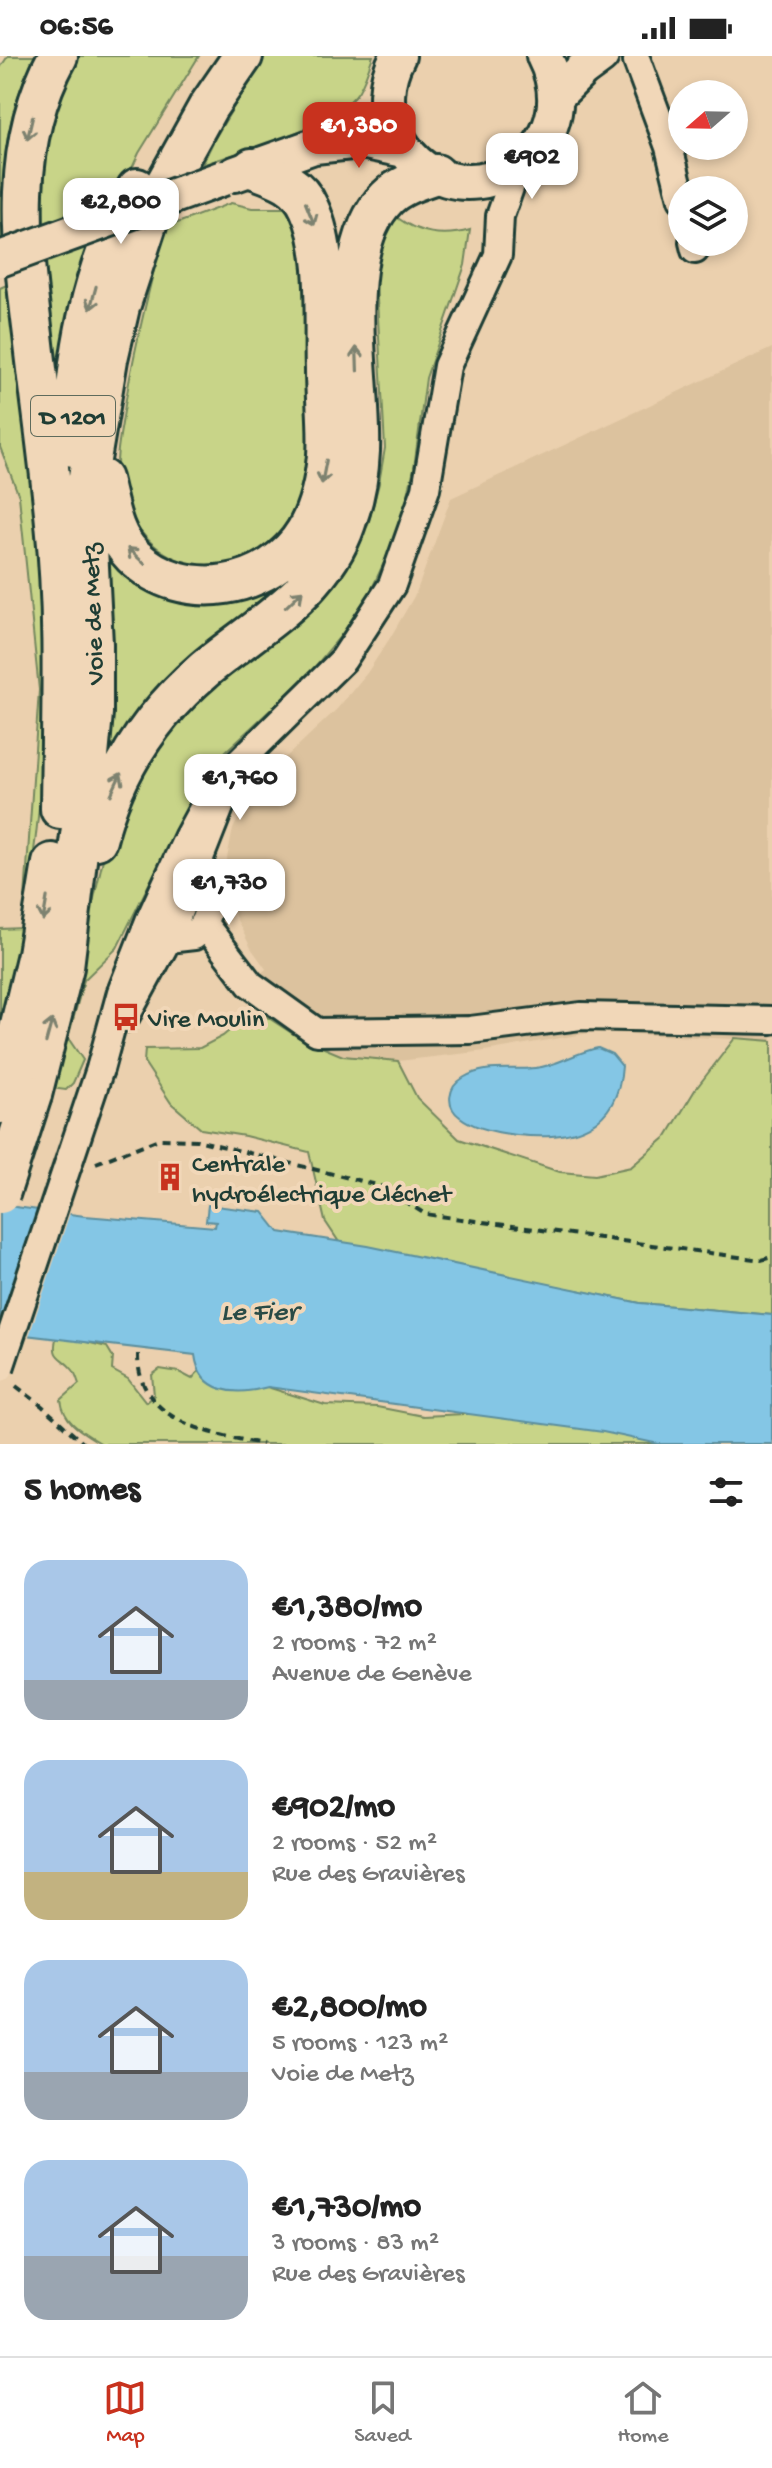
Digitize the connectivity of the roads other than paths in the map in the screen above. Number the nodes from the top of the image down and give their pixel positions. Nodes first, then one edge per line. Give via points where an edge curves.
1 (58, 56) edge
2 (218, 56) edge
3 (243, 56) edge
4 (544, 56) edge
5 (601, 56) edge
6 (637, 61) dead end
7 (393, 72) edge
8 (555, 97) junction
9 (314, 146) junction
10 (405, 150) junction
11 (517, 168) junction
12 (237, 173) junction
13 (676, 176) edge
14 (451, 178) junction
15 (500, 216) junction
16 (0, 259) edge
17 (104, 385) junction
18 (238, 766) junction
19 (60, 809) junction
20 (200, 862) junction
21 (204, 924) junction
22 (159, 930) junction
23 (64, 967) junction
24 (772, 1020) edge
25 (12, 1097) edge
26 (0, 1194) edge
27 (6, 1376) edge

1 -> 19 highway via 31,123 21,209 56,524
2 -> 19 highway, Voie de Metz / D 1201 via 127,204 103,263 80,352 71,504 74,719
3 - 17 highway, Voie de Metz / D 1201 via 153,206 120,307
4 - 8 main road
5 - 8 main road
6 - 13 street
7 - 9 main road via 365,114
7 - 10 main road via 390,120
8 - 11 main road via 543,142
9 - 10 main road via 361,141
9 - 12 main road
10 - 14 main road
11 - 14 main road via 493,179
11 - 15 street
12 - 16 main road, bridge
12 -> 17 highway via 279,178 297,188 319,239 327,456 318,503 305,532 286,555 256,576 221,586 162,577 133,556 116,534 101,476
14 - 15 street
23 -> 14 highway via 103,814 138,741 206,668 290,603 340,542 352,507 360,453 357,260 387,197 402,186
15 - 18 street via 498,255 447,366 426,489 392,585 343,660
17 - 23 highway, Voie de Metz / D 1201 via 88,477 93,713
18 - 20 street
18 - 22 street via 215,786 198,815
19 -> 25 highway, Voie de Metz / D 1201
20 - 21 street via 209,890
20 - 22 street
21 - 22 street via 194,936
21 - 24 street via 250,984 317,1032 470,1030 581,1016
22 - 27 street, bridge via 102,1062
25 -> 23 highway, Voie de Metz / D 1201
25 - 26 highway, Voie de Metz / D 1201, bridge

